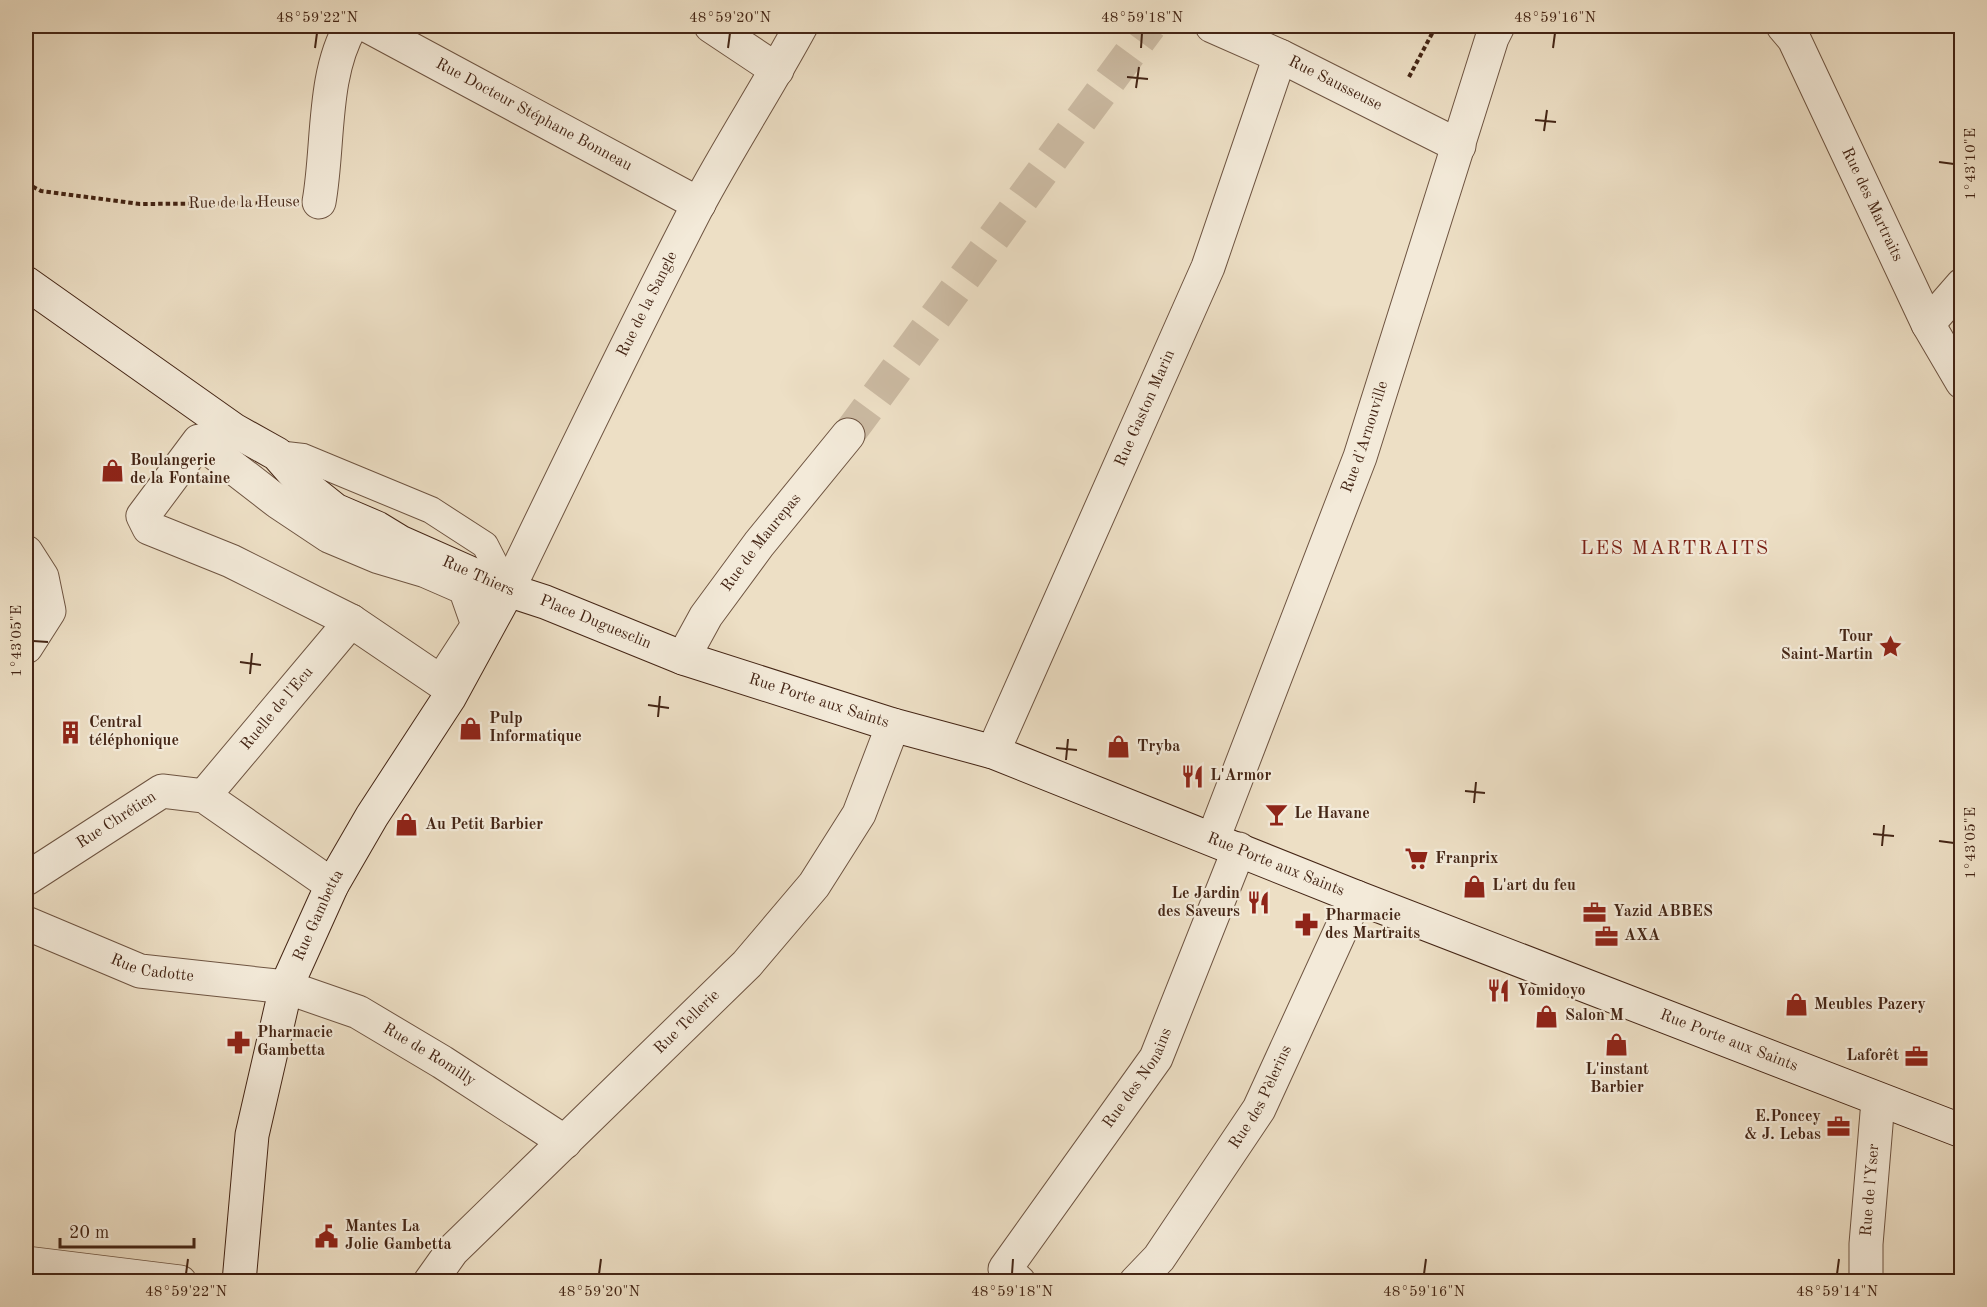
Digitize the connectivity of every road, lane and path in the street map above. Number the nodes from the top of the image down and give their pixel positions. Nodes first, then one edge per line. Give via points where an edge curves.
1 (351, 26) edge
2 (368, 26) edge
3 (711, 26) edge
4 (801, 26) edge
5 (1212, 26) edge
6 (1436, 26) edge
7 (1498, 26) edge
8 (1783, 26) edge
9 (1280, 56) junction
10 (777, 70) junction
11 (1391, 112) junction
12 (1459, 146) junction
13 (26, 183) edge
14 (320, 202) joint
15 (699, 204) junction
16 (26, 283) edge
17 (1962, 285) edge
18 (1928, 324) junction
19 (1962, 382) edge
20 (848, 435) tunnel mouth
21 (26, 552) edge
22 (508, 590) junction
23 (351, 621) junction
24 (26, 647) edge
25 (683, 658) junction
26 (893, 725) junction
27 (993, 752) junction
28 (204, 796) junction
29 (1226, 844) junction
30 (26, 879) edge
31 (332, 885) junction
32 (1356, 897) junction
33 (26, 922) edge
34 (286, 987) junction
35 (1878, 1101) junction
36 (1962, 1131) edge
37 (565, 1142) junction
38 (26, 1263) edge
39 (180, 1281) edge
40 (239, 1281) edge
41 (430, 1281) edge
42 (1019, 1281) edge
43 (1137, 1281) edge
44 (1866, 1281) edge

1 - 14 street, Rue de la Heuse via 343,39 331,88
2 - 15 street, Rue Docteur Stéphane Bonneau
3 - 10 street
4 - 10 street, Rue de la Sangle
5 - 9 street, Rue Sausseuse
6 - 11 path
7 - 12 street, Rue d'Arnouville
8 - 18 street, Rue des Martraits via 1794,39
9 - 11 street, Rue Sausseuse
9 - 27 street, Rue Gaston Marin via 1208,267
10 - 15 street, Rue de la Sangle
11 - 12 street, Rue Sausseuse
12 - 29 street, Rue d'Arnouville via 1360,457
13 - 14 path, Rue de la Heuse via 41,190 140,204
15 - 22 street, Rue de la Sangle
16 - 22 street, Rue Thiers via 234,430 277,454 304,486 335,510
17 - 18 street
18 - 19 street, Rue des Martraits
20 - 25 street, Rue de Maurepas via 759,544 706,616
21 - 24 street via 42,577 48,611
22 - 25 street, Place Duguesclin
22 - 31 street, Rue Gambetta via 449,698
23 - 23 street via 441,682 478,625 465,588 329,536 199,441 143,516 149,528 231,561
23 - 28 street, Ruelle de l'Ecu
25 - 26 street, Rue Porte aux Saints
26 - 27 street, Rue Porte aux Saints
26 - 37 street, Rue Tellerie via 859,814 814,885 747,964
27 - 29 street, Rue Porte aux Saints
28 - 30 street, Rue Chrétien via 162,791
28 - 31 street, Rue Chrétien
29 - 32 street, Rue Porte aux Saints
29 - 42 street, Rue des Nonains via 1156,1058 1005,1269
31 - 34 street, Rue Gambetta
32 - 35 street, Rue Porte aux Saints
32 - 43 street, Rue des Pèlerins via 1259,1108 1159,1258
33 - 34 street, Rue Cadotte via 140,971
34 - 37 street, Rue de Romilly via 358,1012
34 - 40 street, Rue Gambetta via 252,1135
35 - 36 street, Rue Porte aux Saints
35 - 44 street, Rue de l'Yser
37 - 41 street, Rue Tellerie via 452,1251
38 - 39 street

